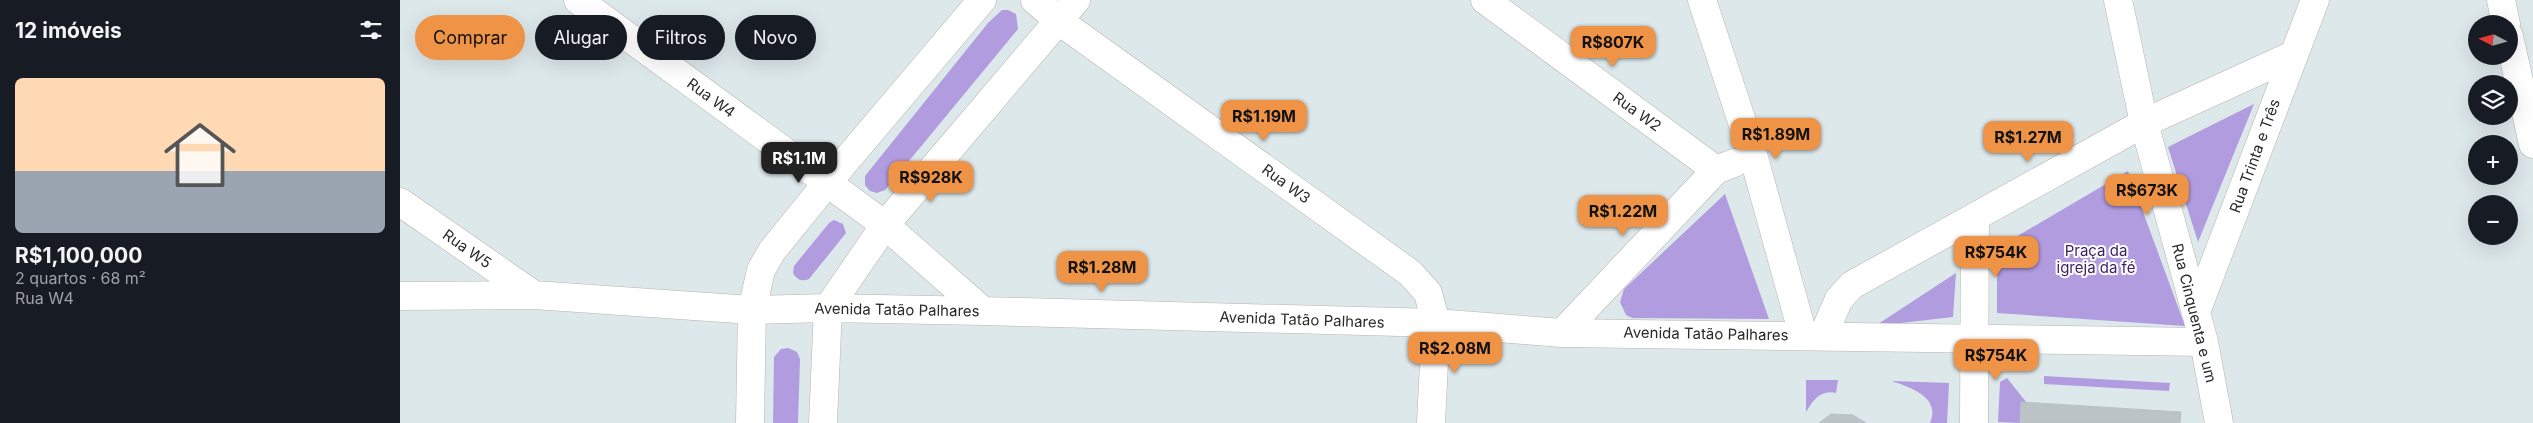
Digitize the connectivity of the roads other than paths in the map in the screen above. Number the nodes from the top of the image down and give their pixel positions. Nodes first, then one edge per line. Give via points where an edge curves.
1 (578, 0) edge
2 (982, 0) edge
3 (1035, 0) edge
4 (1076, 0) edge
5 (1485, 0) edge
6 (1702, 0) edge
7 (2118, 0) edge
8 (2315, 0) edge
9 (2501, 0) edge
10 (2504, 15) edge
11 (1059, 21) junction
12 (2293, 55) junction
13 (2515, 65) edge
14 (2144, 123) junction
15 (2533, 144) edge
16 (1754, 158) junction
17 (1716, 170) junction
18 (827, 183) junction
19 (400, 202) edge
20 (1975, 217) junction
21 (885, 225) junction
22 (534, 295) junction
23 (400, 296) edge
24 (828, 308) junction
25 (752, 310) junction
26 (983, 311) junction
27 (2196, 312) junction
28 (1436, 323) junction
29 (1562, 333) junction
30 (1813, 336) junction
31 (1975, 339) junction
32 (2204, 342) junction
33 (750, 423) edge
34 (823, 423) edge
35 (1431, 423) edge
36 (1974, 423) edge
37 (2219, 423) edge

1 - 18 street, Rua W4
2 - 18 street
3 - 11 street, Rua W3
4 - 11 street
5 - 17 street, Rua W2
6 - 16 street
7 - 14 street, Rua Cinquenta e um
8 - 12 street, Rua Trinta e Três
9 - 10 street
11 - 21 street
11 - 28 street, Rua W3 via 1410,273 1428,293
12 - 14 street
12 - 27 street, Rua Trinta e Três
13 - 15 street
14 - 20 street
14 - 27 street, Rua Cinquenta e um
16 - 17 street
16 - 30 street
17 - 29 street
18 - 21 street, Rua W4
18 - 25 street via 772,251 761,270
19 - 22 street, Rua W5
20 - 30 street via 1852,284
20 - 31 street
21 - 24 street
21 - 26 street, Rua W4
22 - 23 street, Avenida Tatão Palhares
22 - 25 street, Avenida Tatão Palhares
24 - 25 street, Avenida Tatão Palhares
24 - 26 street, Avenida Tatão Palhares
24 - 34 street
25 - 33 street
26 - 28 street, Avenida Tatão Palhares
27 - 32 street, Rua Cinquenta e um
28 - 29 street, Avenida Tatão Palhares
28 - 35 street, Rua W3
29 - 30 street, Avenida Tatão Palhares
30 - 31 street, Avenida Tatão Palhares
31 - 32 street, Avenida Tatão Palhares
31 - 36 street
32 - 37 street, Rua Cinquenta e um

